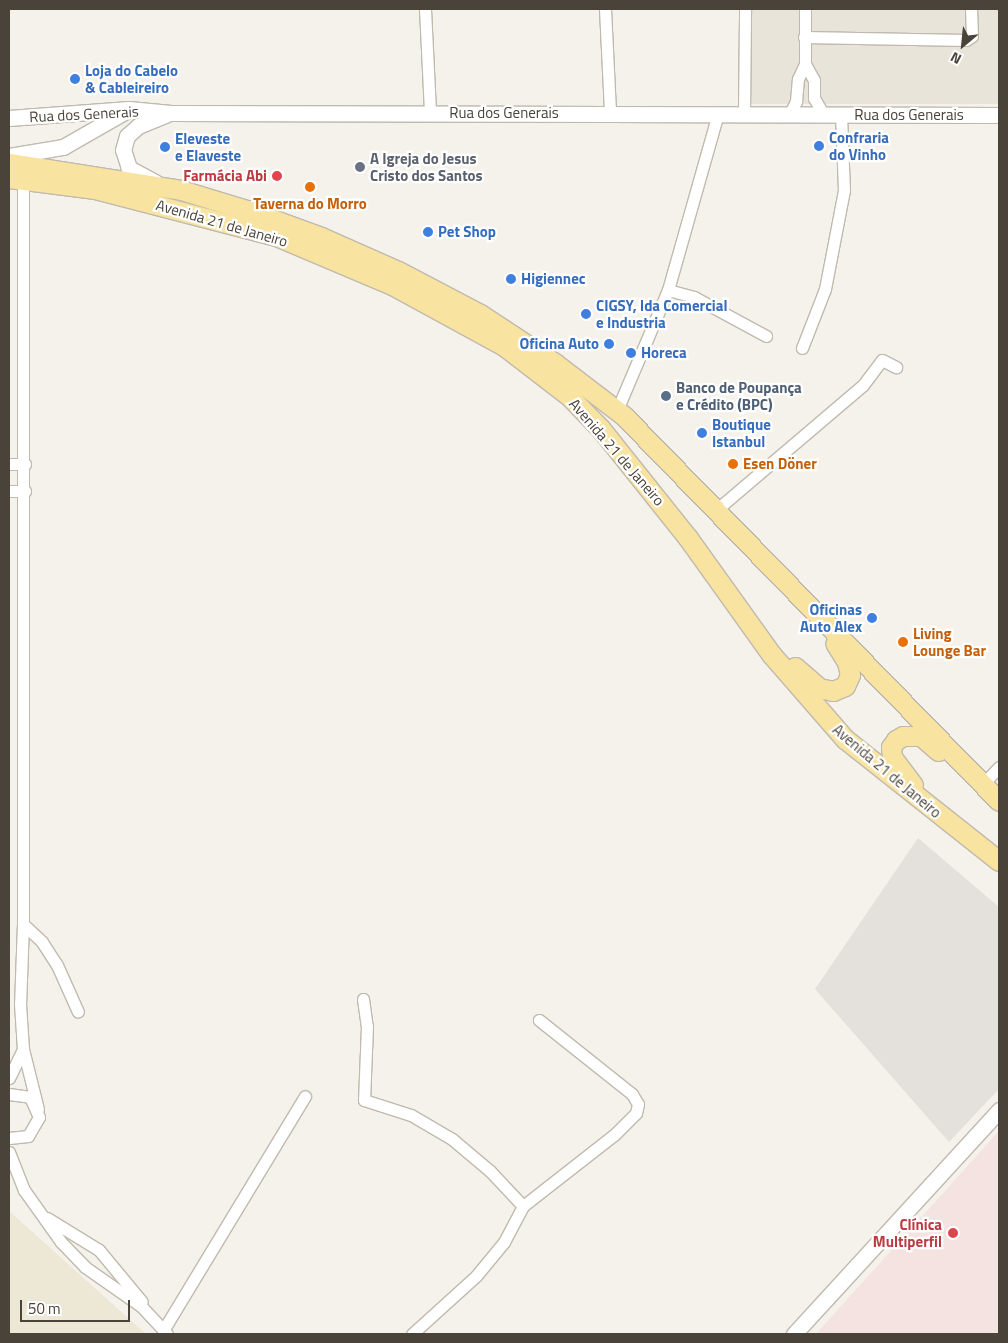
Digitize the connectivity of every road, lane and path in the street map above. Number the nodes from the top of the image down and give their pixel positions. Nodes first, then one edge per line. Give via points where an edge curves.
1 (425, 9) edge
2 (605, 9) edge
3 (745, 9) edge
4 (805, 9) edge
5 (971, 9) edge
6 (804, 37) junction
7 (805, 64) junction
8 (814, 77) junction
9 (798, 78) junction
10 (129, 110) junction
11 (430, 112) junction
12 (170, 113) junction
13 (610, 113) junction
14 (718, 113) junction
15 (744, 114) junction
16 (789, 115) junction
17 (824, 115) junction
18 (842, 115) junction
19 (999, 115) edge
20 (9, 118) edge
21 (9, 156) edge
22 (9, 163) edge
23 (16, 179) edge
24 (181, 190) junction
25 (668, 290) junction
26 (766, 336) dead end
27 (802, 348) dead end
28 (896, 367) dead end
29 (617, 410) junction
30 (9, 464) edge
31 (25, 464) junction
32 (9, 491) edge
33 (25, 491) junction
34 (715, 511) junction
35 (729, 525) junction
36 (699, 553) junction
37 (999, 767) edge
38 (983, 784) junction
39 (999, 802) edge
40 (999, 857) edge
41 (999, 861) edge
42 (23, 924) junction
43 (363, 1000) dead end
44 (78, 1012) dead end
45 (539, 1020) dead end
46 (23, 1049) junction
47 (9, 1078) edge
48 (9, 1094) edge
49 (305, 1096) dead end
50 (38, 1109) junction
51 (999, 1110) edge
52 (9, 1138) edge
53 (9, 1152) edge
54 (9, 1180) edge
55 (523, 1206) junction
56 (39, 1212) junction
57 (166, 1333) edge
58 (412, 1334) edge
59 (794, 1334) edge

1 - 11 street
2 - 13 street
3 - 15 street
4 - 6 street
5 - 6 street via 972,36 966,40
6 - 7 street
7 - 8 street
7 - 9 street
8 - 9 street via 805,75
8 - 17 street via 814,98
9 - 16 street via 797,97
10 - 12 street, Rua dos Generais
10 - 20 street, Rua dos Generais
10 - 21 street via 64,147
11 - 12 street, Rua dos Generais
11 - 13 street, Rua dos Generais
12 - 24 street via 138,126 128,136 123,150 129,168 143,178
13 - 14 street, Rua dos Generais
14 - 15 street, Rua dos Generais
14 - 25 street
15 - 16 street, Rua dos Generais
16 - 17 street, Rua dos Generais
17 - 18 street, Rua dos Generais
18 - 19 street, Rua dos Generais
18 - 27 street via 844,190 825,289
22 - 24 main road, Avenida 21 de Janeiro
23 - 31 street
23 - 36 main road, Avenida 21 de Janeiro via 95,189 276,236 392,285 463,320 538,369 569,396 639,475
24 - 29 main road, Avenida 21 de Janeiro via 321,237 398,271 480,314 556,364
25 - 26 street via 694,297
25 - 29 street
28 - 34 street via 882,360 863,385
29 - 34 main road, Avenida 21 de Janeiro
30 - 31 street
31 - 33 street
32 - 33 street
33 - 42 street
34 - 35 main road, Avenida 21 de Janeiro
35 - 36 main road via 840,650 850,675 845,686 833,691 819,688 807,680
35 - 38 main road, Avenida 21 de Janeiro
36 - 41 main road, Avenida 21 de Janeiro via 771,654 845,739
37 - 38 street
38 - 39 main road, Avenida 21 de Janeiro
39 - 40 main road via 920,736 903,736 891,747 896,766 921,794
42 - 44 street via 42,942 57,965
42 - 46 street via 20,1004
43 - 55 street via 367,1026 364,1100 411,1114 452,1139 490,1171
45 - 55 street via 632,1094 638,1104 636,1113 614,1135
46 - 47 street
46 - 50 street
48 - 50 street via 23,1094
49 - 57 street
50 - 52 street via 34,1131 21,1139
51 - 59 street
53 - 56 street via 18,1178
54 - 56 street
55 - 58 street via 504,1242 476,1276
56 - 57 street via 85,1267 141,1306
56 - 57 street via 99,1250

